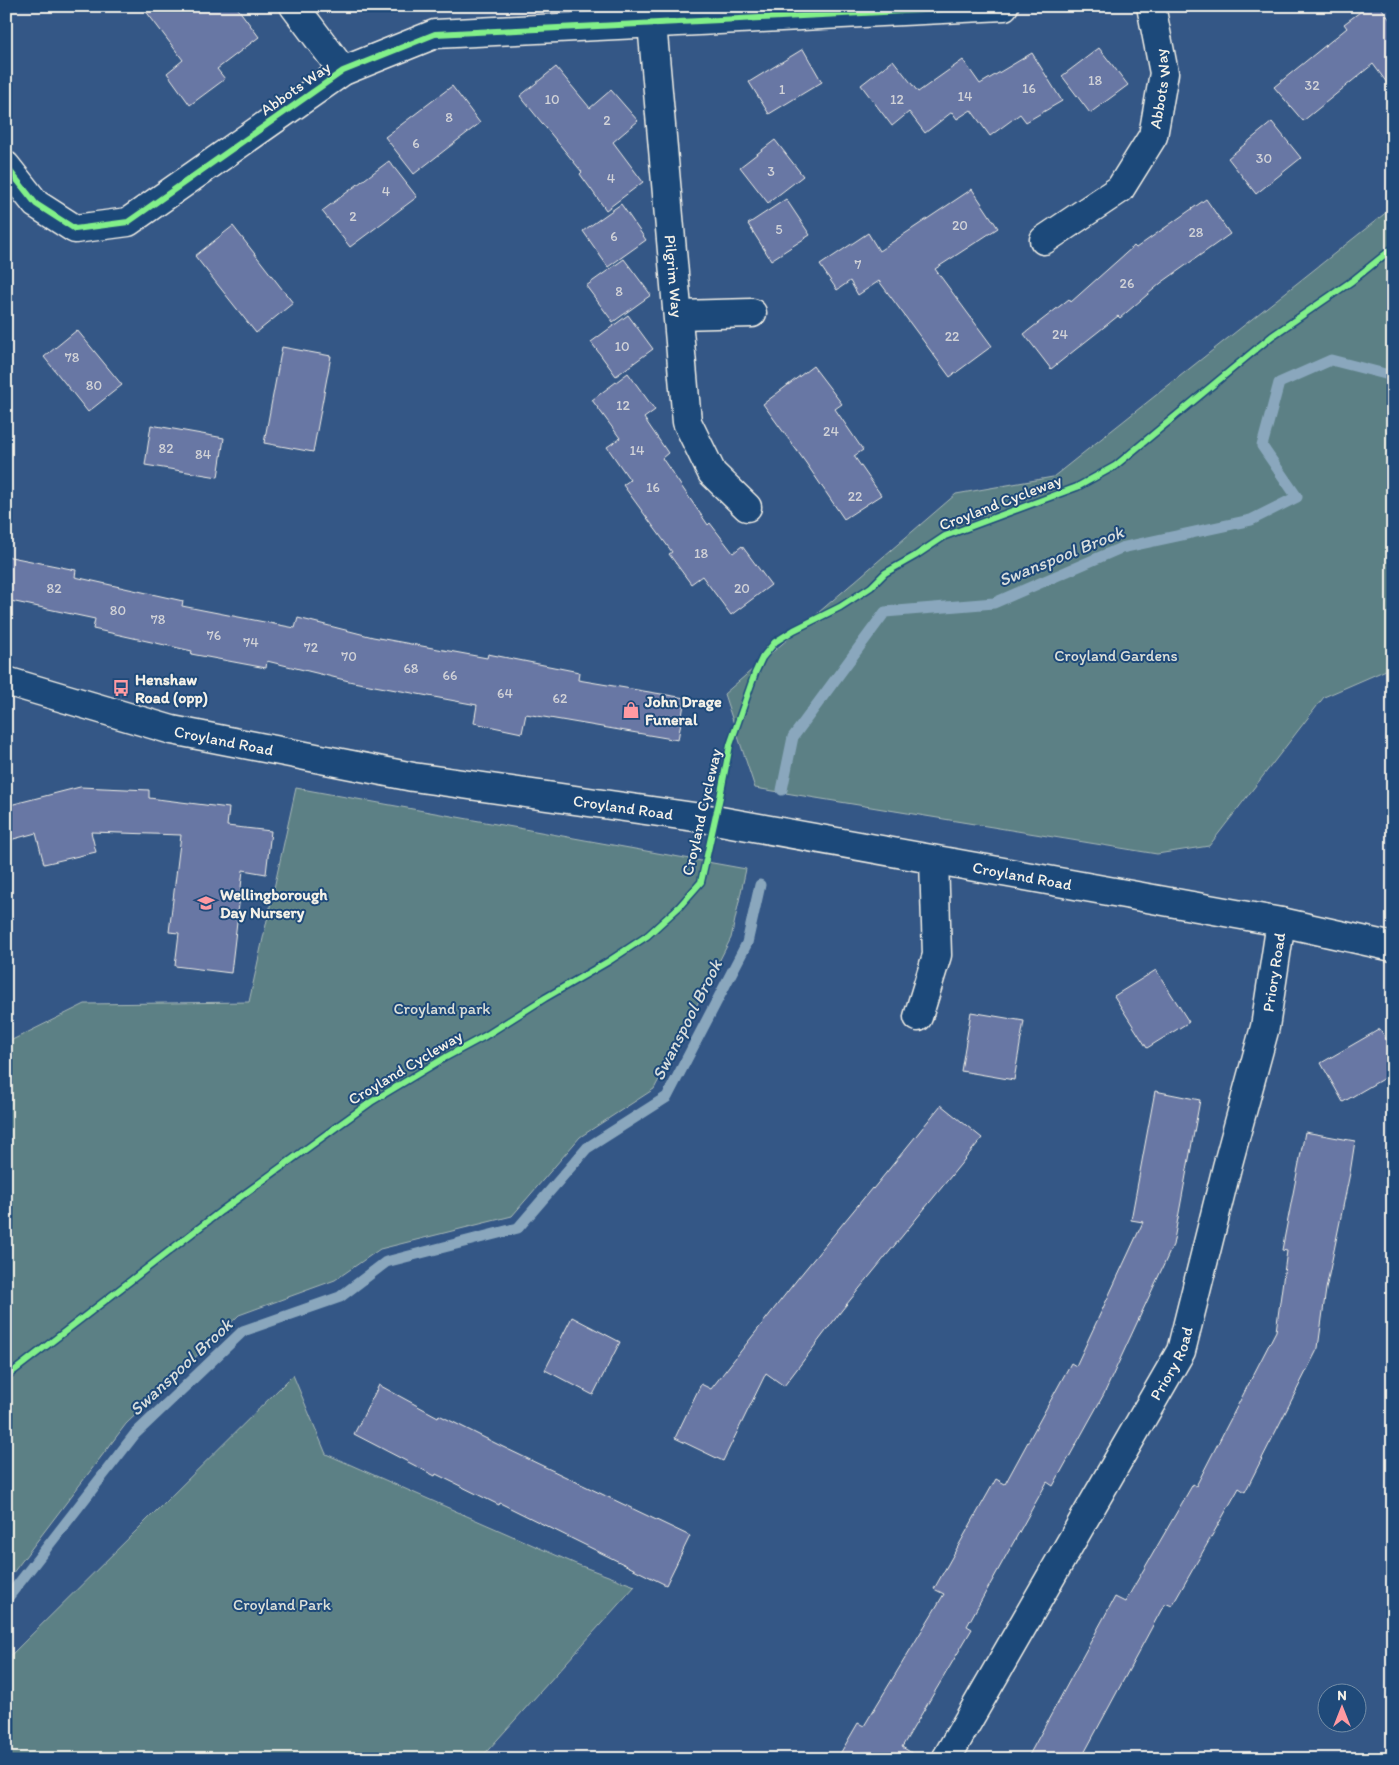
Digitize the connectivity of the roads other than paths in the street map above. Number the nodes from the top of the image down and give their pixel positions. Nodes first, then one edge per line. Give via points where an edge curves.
1 (294, 6) edge
2 (1004, 6) edge
3 (1151, 6) edge
4 (944, 8) edge
5 (652, 23) junction
6 (343, 71) junction
7 (6, 166) edge
8 (1044, 240) dead end
9 (752, 313) dead end
10 (679, 315) junction
11 (747, 507) dead end
12 (6, 681) edge
13 (934, 860) junction
14 (1281, 922) junction
15 (1393, 947) edge
16 (918, 1017) dead end
17 (946, 1759) edge

1 - 6 street
2 - 4 street, Abbots Way
3 - 8 street, Abbots Way via 1164,73 1154,136 1120,189
4 - 5 street, Abbots Way
5 - 6 street, Abbots Way via 435,34
5 - 10 street, Pilgrim Way
6 - 7 street, Abbots Way via 128,222 75,229 36,204
9 - 10 street
10 - 11 street, Pilgrim Way via 687,422 712,473
12 - 13 street, Croyland Road via 172,730 413,777 715,820
13 - 14 street, Croyland Road
13 - 16 street via 937,955
14 - 15 street, Croyland Road
14 - 17 street, Priory Road via 1265,1027 1181,1351

